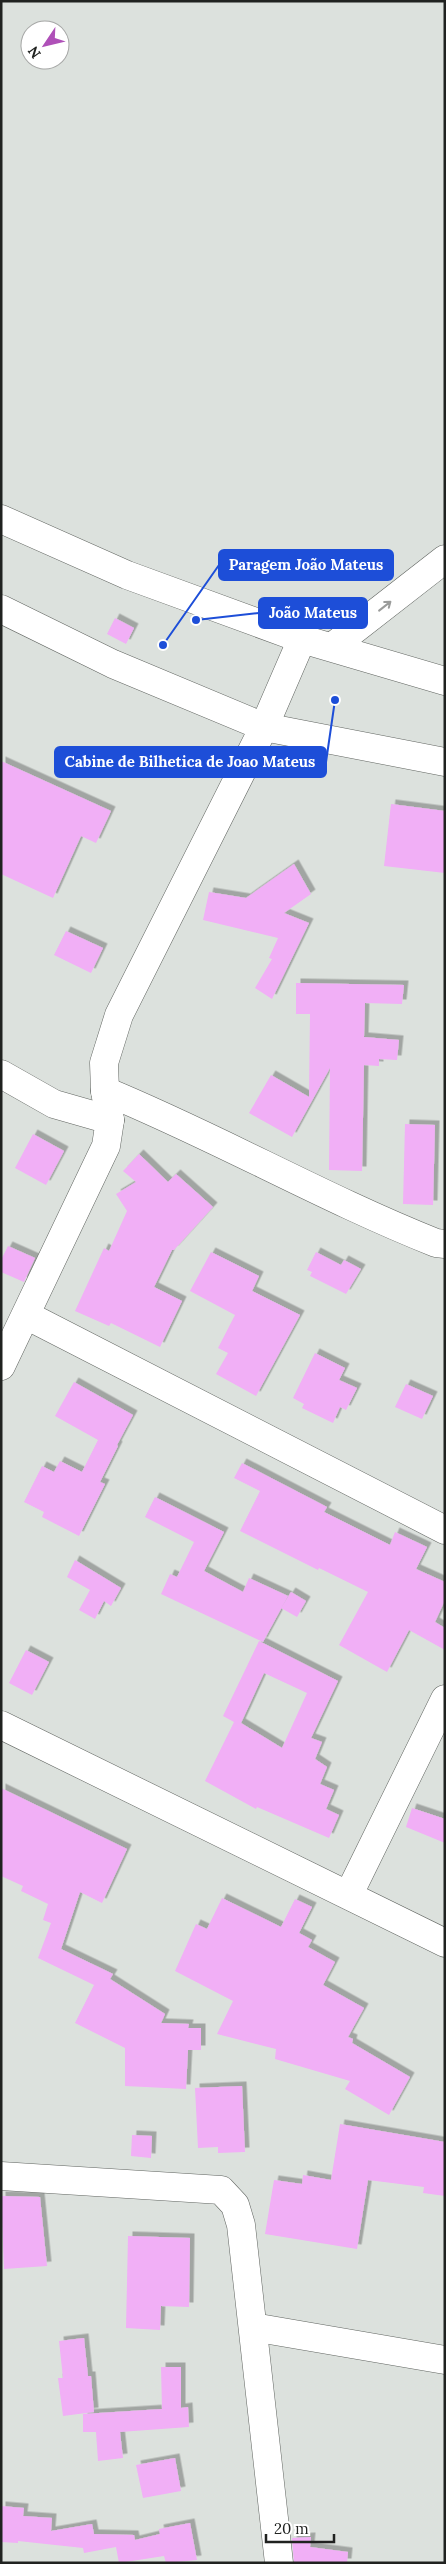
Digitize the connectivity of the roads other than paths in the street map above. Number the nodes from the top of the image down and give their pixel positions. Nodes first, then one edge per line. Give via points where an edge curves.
1 (1, 519) edge
2 (445, 560) edge
3 (1, 609) edge
4 (302, 639) junction
5 (332, 647) junction
6 (445, 681) edge
7 (264, 727) junction
8 (445, 762) edge
9 (1, 1074) edge
10 (105, 1091) junction
11 (110, 1120) junction
12 (445, 1244) edge
13 (26, 1315) junction
14 (1, 1366) edge
15 (445, 1530) edge
16 (445, 1699) edge
17 (1, 1725) edge
18 (349, 1894) junction
19 (445, 1943) edge
20 (1, 2176) edge
21 (253, 2327) junction
22 (445, 2360) edge
23 (279, 2563) edge

1 - 4 street via 127,575
5 -> 2 street
3 - 7 street via 113,664
4 - 5 street
4 - 7 street
5 - 6 street
7 - 8 street
7 - 10 street via 119,1015 104,1063
9 - 11 street via 54,1104
10 - 11 street
10 - 12 street via 163,1115 384,1222
11 - 13 street via 106,1146
13 - 14 street
13 - 15 street
16 - 18 street
17 - 18 street
18 - 19 street
20 - 21 street via 221,2190 235,2205 241,2225
21 - 22 street
21 - 23 street

